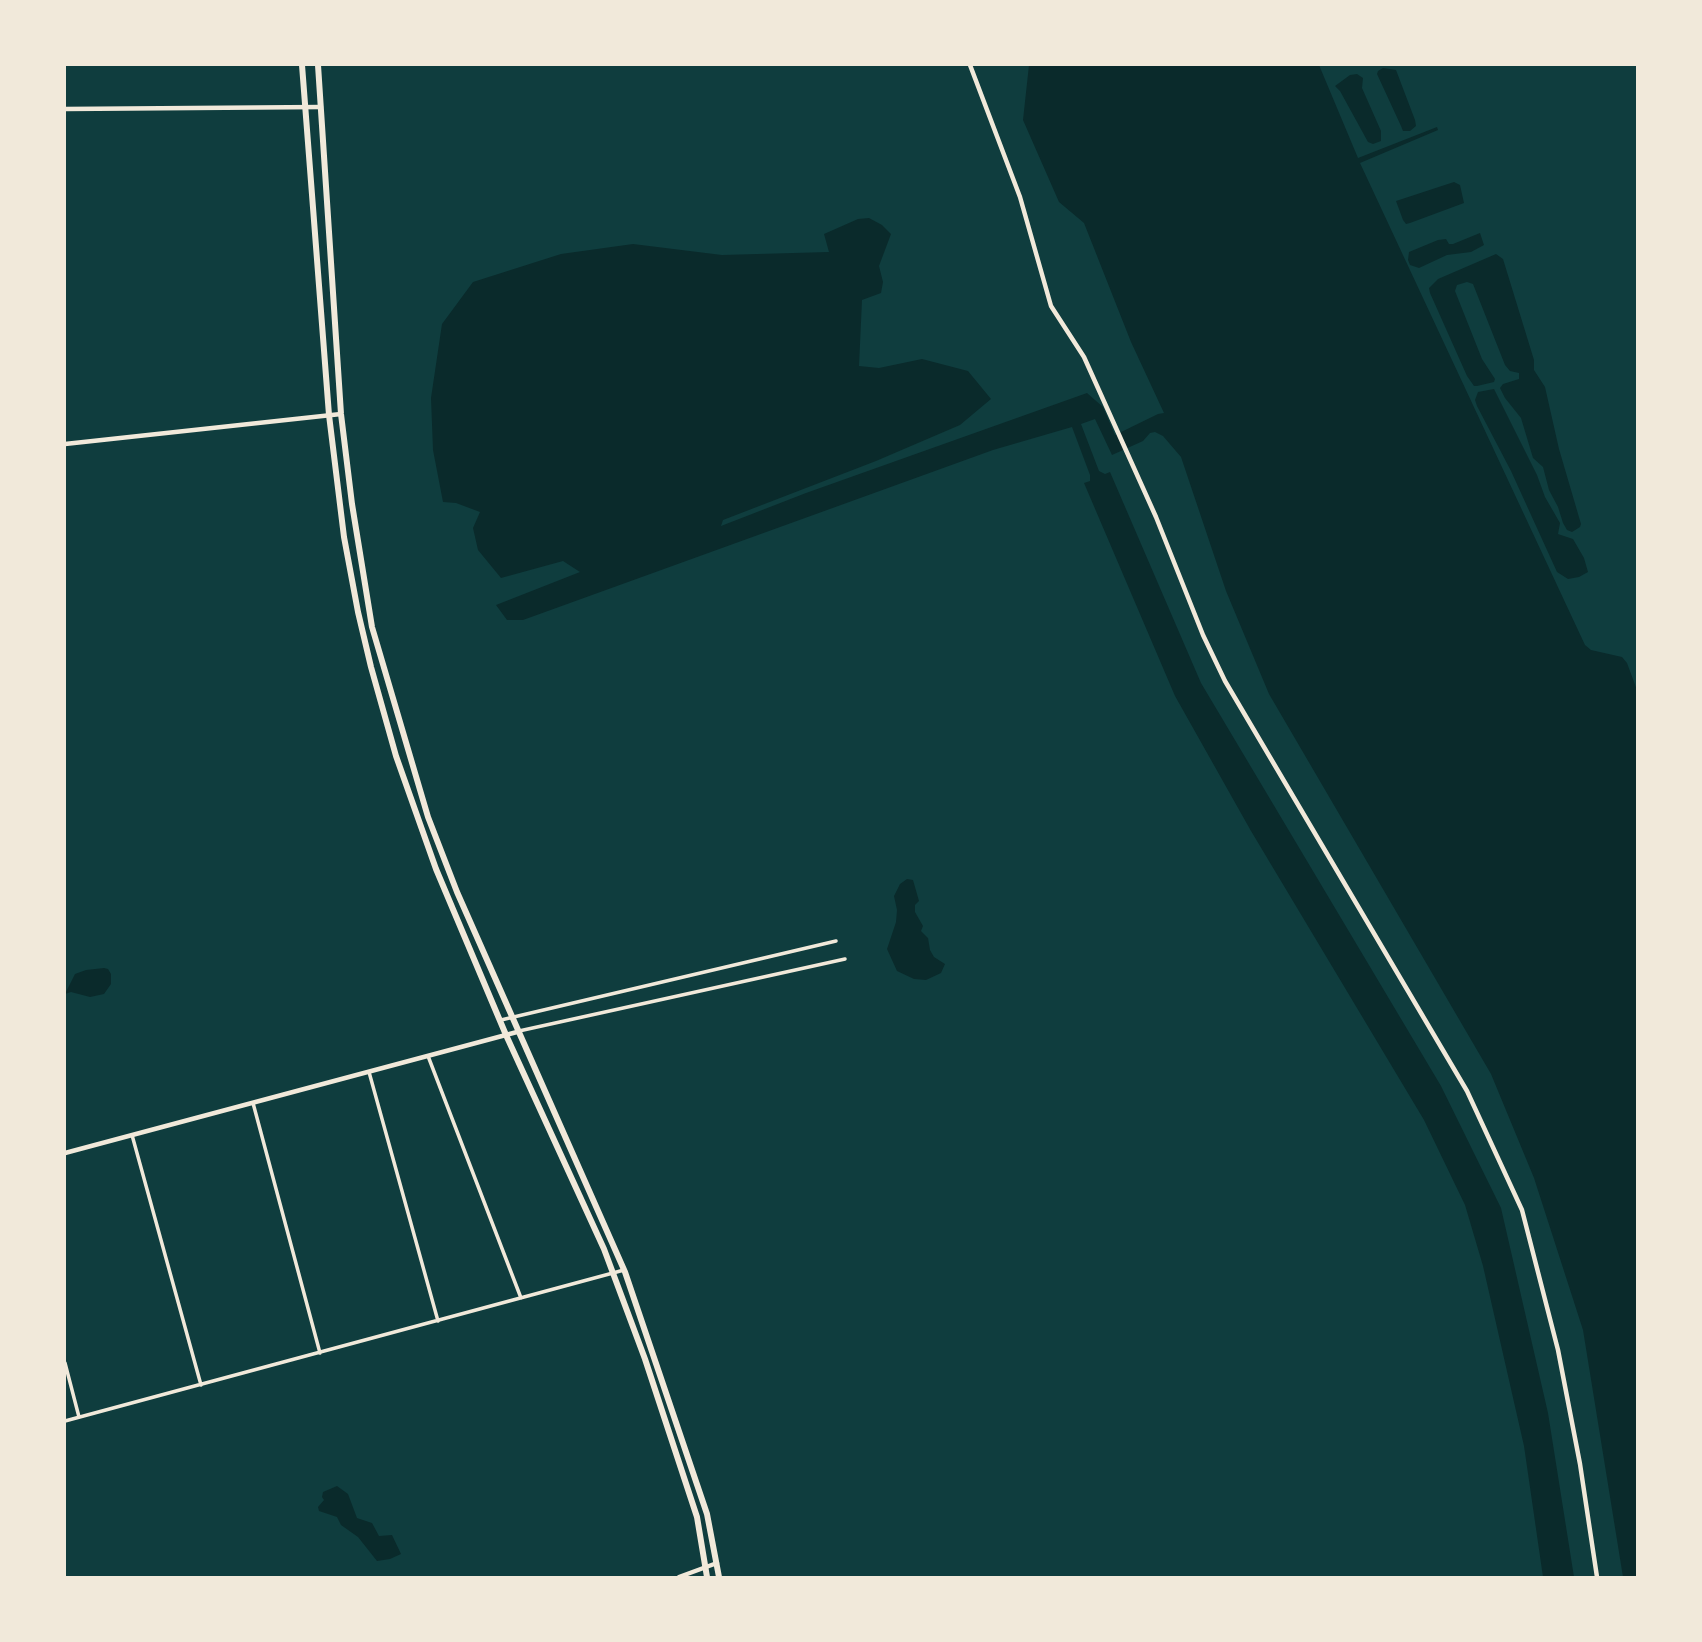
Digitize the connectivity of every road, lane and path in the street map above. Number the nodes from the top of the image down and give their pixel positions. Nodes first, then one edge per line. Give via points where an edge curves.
1 (302, 65) edge
2 (318, 65) edge
3 (970, 65) edge
4 (305, 107) junction
5 (321, 107) junction
6 (65, 109) edge
7 (341, 414) junction
8 (329, 415) junction
9 (65, 444) edge
10 (836, 941) dead end
11 (845, 959) dead end
12 (511, 1017) junction
13 (500, 1020) junction
14 (517, 1032) junction
15 (506, 1035) junction
16 (428, 1056) junction
17 (369, 1072) junction
18 (253, 1103) junction
19 (132, 1135) junction
20 (65, 1153) edge
21 (624, 1270) junction
22 (613, 1274) junction
23 (521, 1298) junction
24 (438, 1321) junction
25 (320, 1353) junction
26 (65, 1363) edge
27 (201, 1385) junction
28 (79, 1417) junction
29 (65, 1421) edge
30 (718, 1563) junction
31 (706, 1567) junction
32 (679, 1577) edge
33 (707, 1577) edge
34 (719, 1577) edge
35 (1597, 1577) edge

1 - 4 main road
2 - 5 main road
3 - 35 street via 1020,197 1051,306 1084,357 1225,681 1461,1079 1522,1210 1558,1350
4 - 5 street
4 - 6 street
4 - 8 main road
5 - 7 main road
7 - 8 street
7 - 12 main road via 372,627 398,722 428,817
8 - 9 street
8 - 13 main road via 344,537 381,704 416,817
10 - 12 street
11 - 14 street
12 - 13 street
12 - 14 main road
13 - 15 main road
14 - 15 street
14 - 21 main road
15 - 16 street
15 - 22 main road
16 - 17 street
16 - 23 street
17 - 18 street
17 - 24 street
18 - 19 street
18 - 25 street
19 - 20 street
19 - 27 street
21 - 22 street
21 - 30 main road via 698,1488
22 - 23 street
22 - 31 main road via 677,1451
23 - 24 street
24 - 25 street
25 - 27 street
26 - 28 street
27 - 28 street
28 - 29 street
30 - 31 street
30 - 34 main road
31 - 32 street
31 - 33 main road

